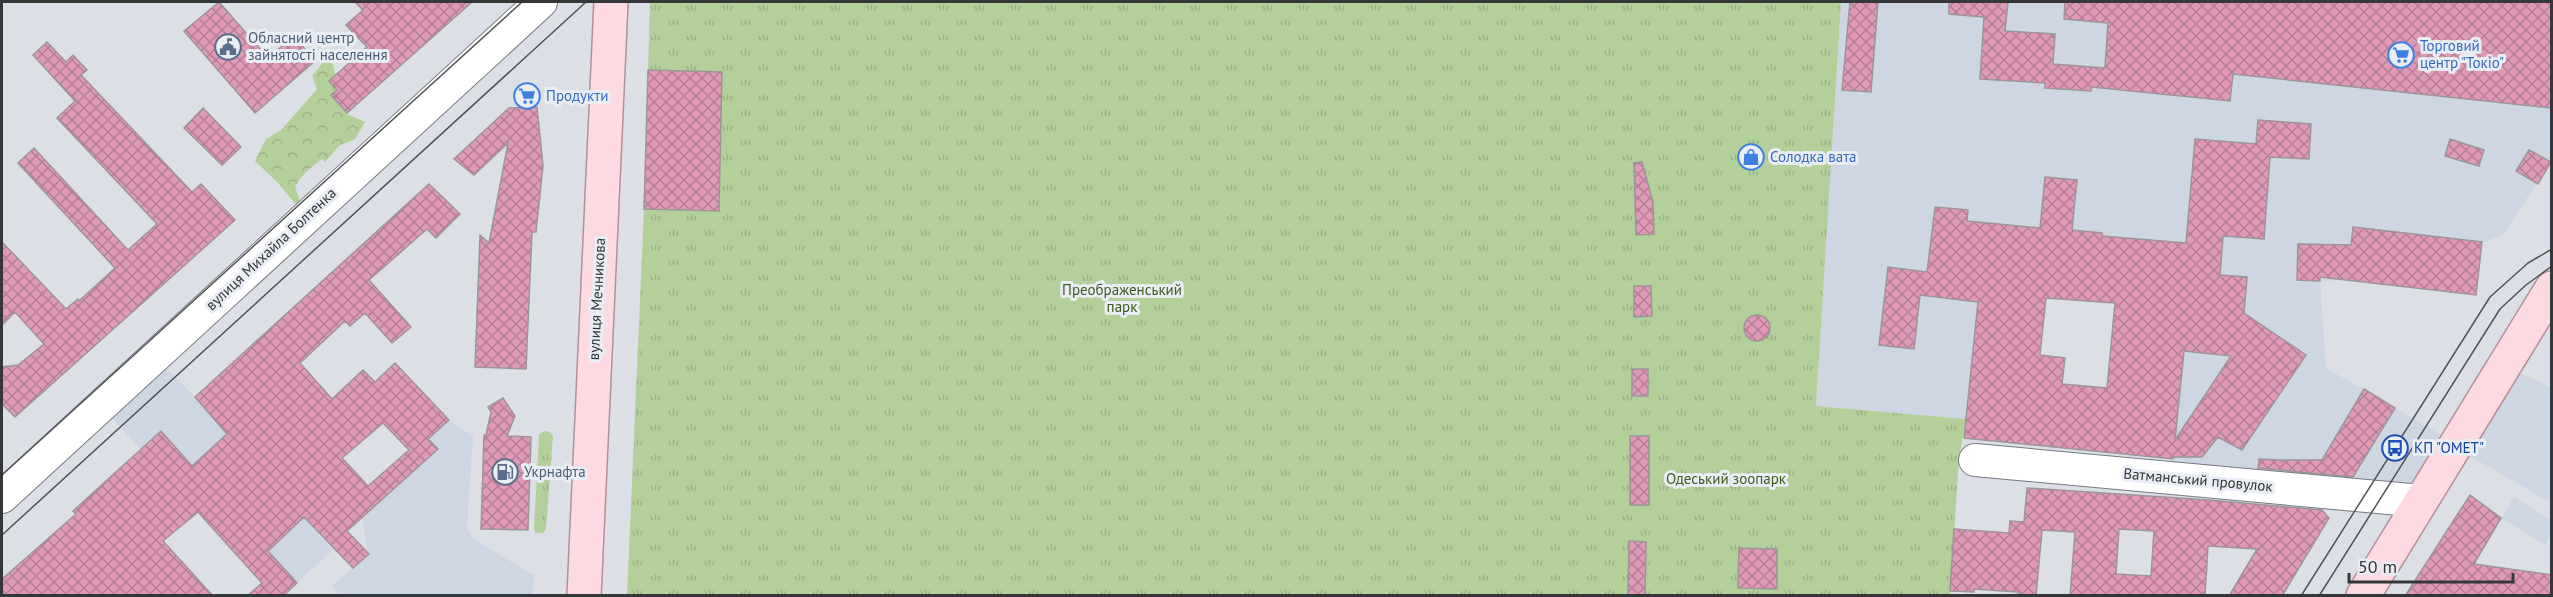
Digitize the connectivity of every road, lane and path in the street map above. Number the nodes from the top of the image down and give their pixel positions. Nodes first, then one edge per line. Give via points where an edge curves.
1 (541, 2) edge
2 (611, 2) edge
3 (2552, 288) edge
4 (1975, 460) dead end
5 (2, 497) edge
6 (2421, 501) junction
7 (584, 596) edge
8 (2363, 596) edge

1 - 5 street, вулиця Михайла Болтенка
2 - 7 main road, вулиця Мечникова
3 - 6 main road
4 - 6 street, Ватманський провулок
6 - 8 main road

